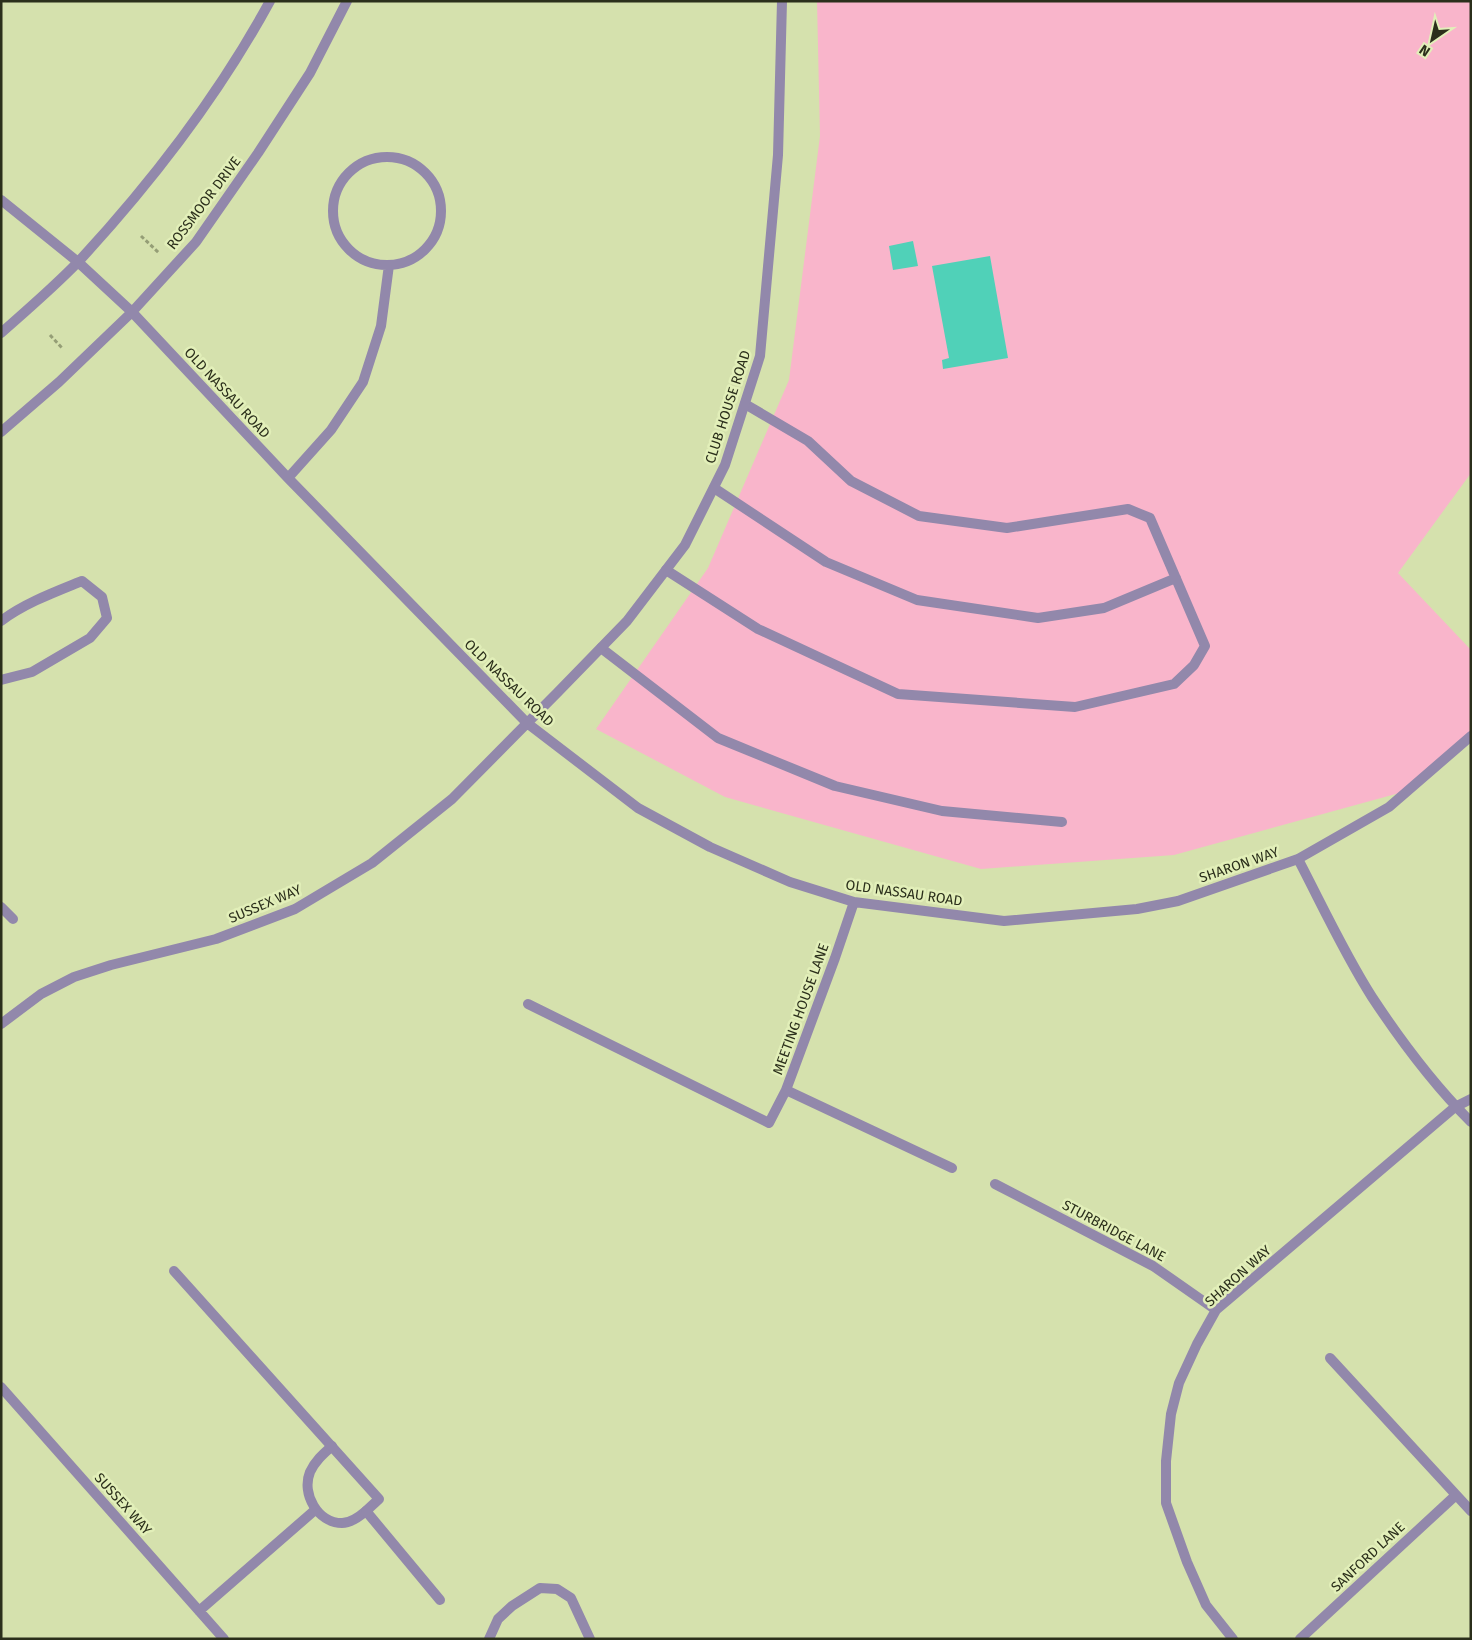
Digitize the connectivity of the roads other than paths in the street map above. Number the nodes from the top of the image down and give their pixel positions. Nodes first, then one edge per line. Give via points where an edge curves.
1 (270, 1) edge
2 (347, 1) edge
3 (782, 1) edge
4 (1, 200) edge
5 (78, 262) junction
6 (389, 266) junction
7 (132, 312) junction
8 (1, 333) edge
9 (744, 404) junction
10 (1, 432) edge
11 (288, 478) junction
12 (714, 488) junction
13 (666, 570) junction
14 (1176, 578) junction
15 (1, 621) edge
16 (601, 648) junction
17 (1, 680) edge
18 (527, 723) junction
19 (1471, 736) edge
20 (1062, 822) dead end
21 (1298, 859) junction
22 (854, 902) junction
23 (1, 907) edge
24 (1136, 909) joint
25 (12, 919) dead end
26 (528, 1004) dead end
27 (1, 1024) edge
28 (786, 1090) junction
29 (1471, 1099) edge
30 (1455, 1107) junction
31 (1471, 1122) edge
32 (952, 1168) dead end
33 (995, 1184) dead end
34 (174, 1271) dead end
35 (1216, 1310) junction
36 (1330, 1358) dead end
37 (2, 1388) edge
38 (332, 1446) junction
39 (1456, 1495) junction
40 (316, 1510) junction
41 (366, 1511) junction
42 (1471, 1511) edge
43 (440, 1600) dead end
44 (199, 1611) junction
45 (224, 1639) edge
46 (489, 1639) edge
47 (590, 1639) edge
48 (1233, 1639) edge
49 (1300, 1639) edge

1 - 5 street via 249,39 153,176
2 - 7 street, ROSSMOOR DRIVE via 310,73 258,153 196,242
3 - 9 street, CLUB HOUSE ROAD via 778,155 760,356
4 - 5 street, OLD NASSAU ROAD
5 - 7 street, OLD NASSAU ROAD
5 - 8 street
6 - 6 street via 411,260 425,250 441,220 437,187 422,169 408,160 391,156 368,159 349,171 335,196 333,212 336,230 348,248 367,261
6 - 11 street via 380,326 364,382 331,430
7 - 10 street, ROSSMOOR DRIVE via 60,382
7 - 11 street, OLD NASSAU ROAD
9 - 12 street, CLUB HOUSE ROAD via 725,465
9 - 14 street via 808,441 851,481 919,516 1007,528 1128,509 1150,518
11 - 18 street, OLD NASSAU ROAD
12 - 13 street, CLUB HOUSE ROAD via 685,545
12 - 14 street via 826,562 917,600 1038,618 1104,608
13 - 14 street via 758,628 898,694 1074,707 1174,684 1194,665 1205,646
13 - 16 street, CLUB HOUSE ROAD via 627,621
15 - 17 street via 51,594 82,582 102,597 107,618 90,638 32,672
16 - 18 street, CLUB HOUSE ROAD
16 - 20 street via 718,738 834,786 942,811
18 - 22 street, OLD NASSAU ROAD via 638,808 710,846 790,882
18 - 27 street, SUSSEX WAY via 452,799 372,863 295,909 216,939 74,977 41,994
19 - 21 street via 1388,807
21 - 24 street, SHARON WAY via 1178,901
21 - 30 street, SHARON WAY via 1372,996
22 - 24 street, OLD NASSAU ROAD via 1004,921
22 - 28 street, MEETING HOUSE LANE
23 - 25 street
26 - 28 street, MEETING HOUSE LANE via 769,1123
28 - 32 street
29 - 30 street
30 - 31 street, SHARON WAY
30 - 35 street, SHARON WAY
33 - 35 street, STURBRIDGE LANE via 1153,1266
34 - 38 street
35 - 48 street, SHARON WAY via 1179,1383 1171,1414 1166,1503 1186,1562 1206,1605
36 - 39 street
37 - 44 street, SUSSEX WAY
38 - 40 street via 317,1459 309,1474 308,1489
38 - 41 street via 379,1499
39 - 42 street
39 - 49 street, SANFORD LANE
40 - 41 street via 329,1520 343,1523 355,1520
40 - 44 street
41 - 43 street
44 - 45 street, SUSSEX WAY
46 - 47 street via 498,1619 540,1588 557,1589 571,1598

